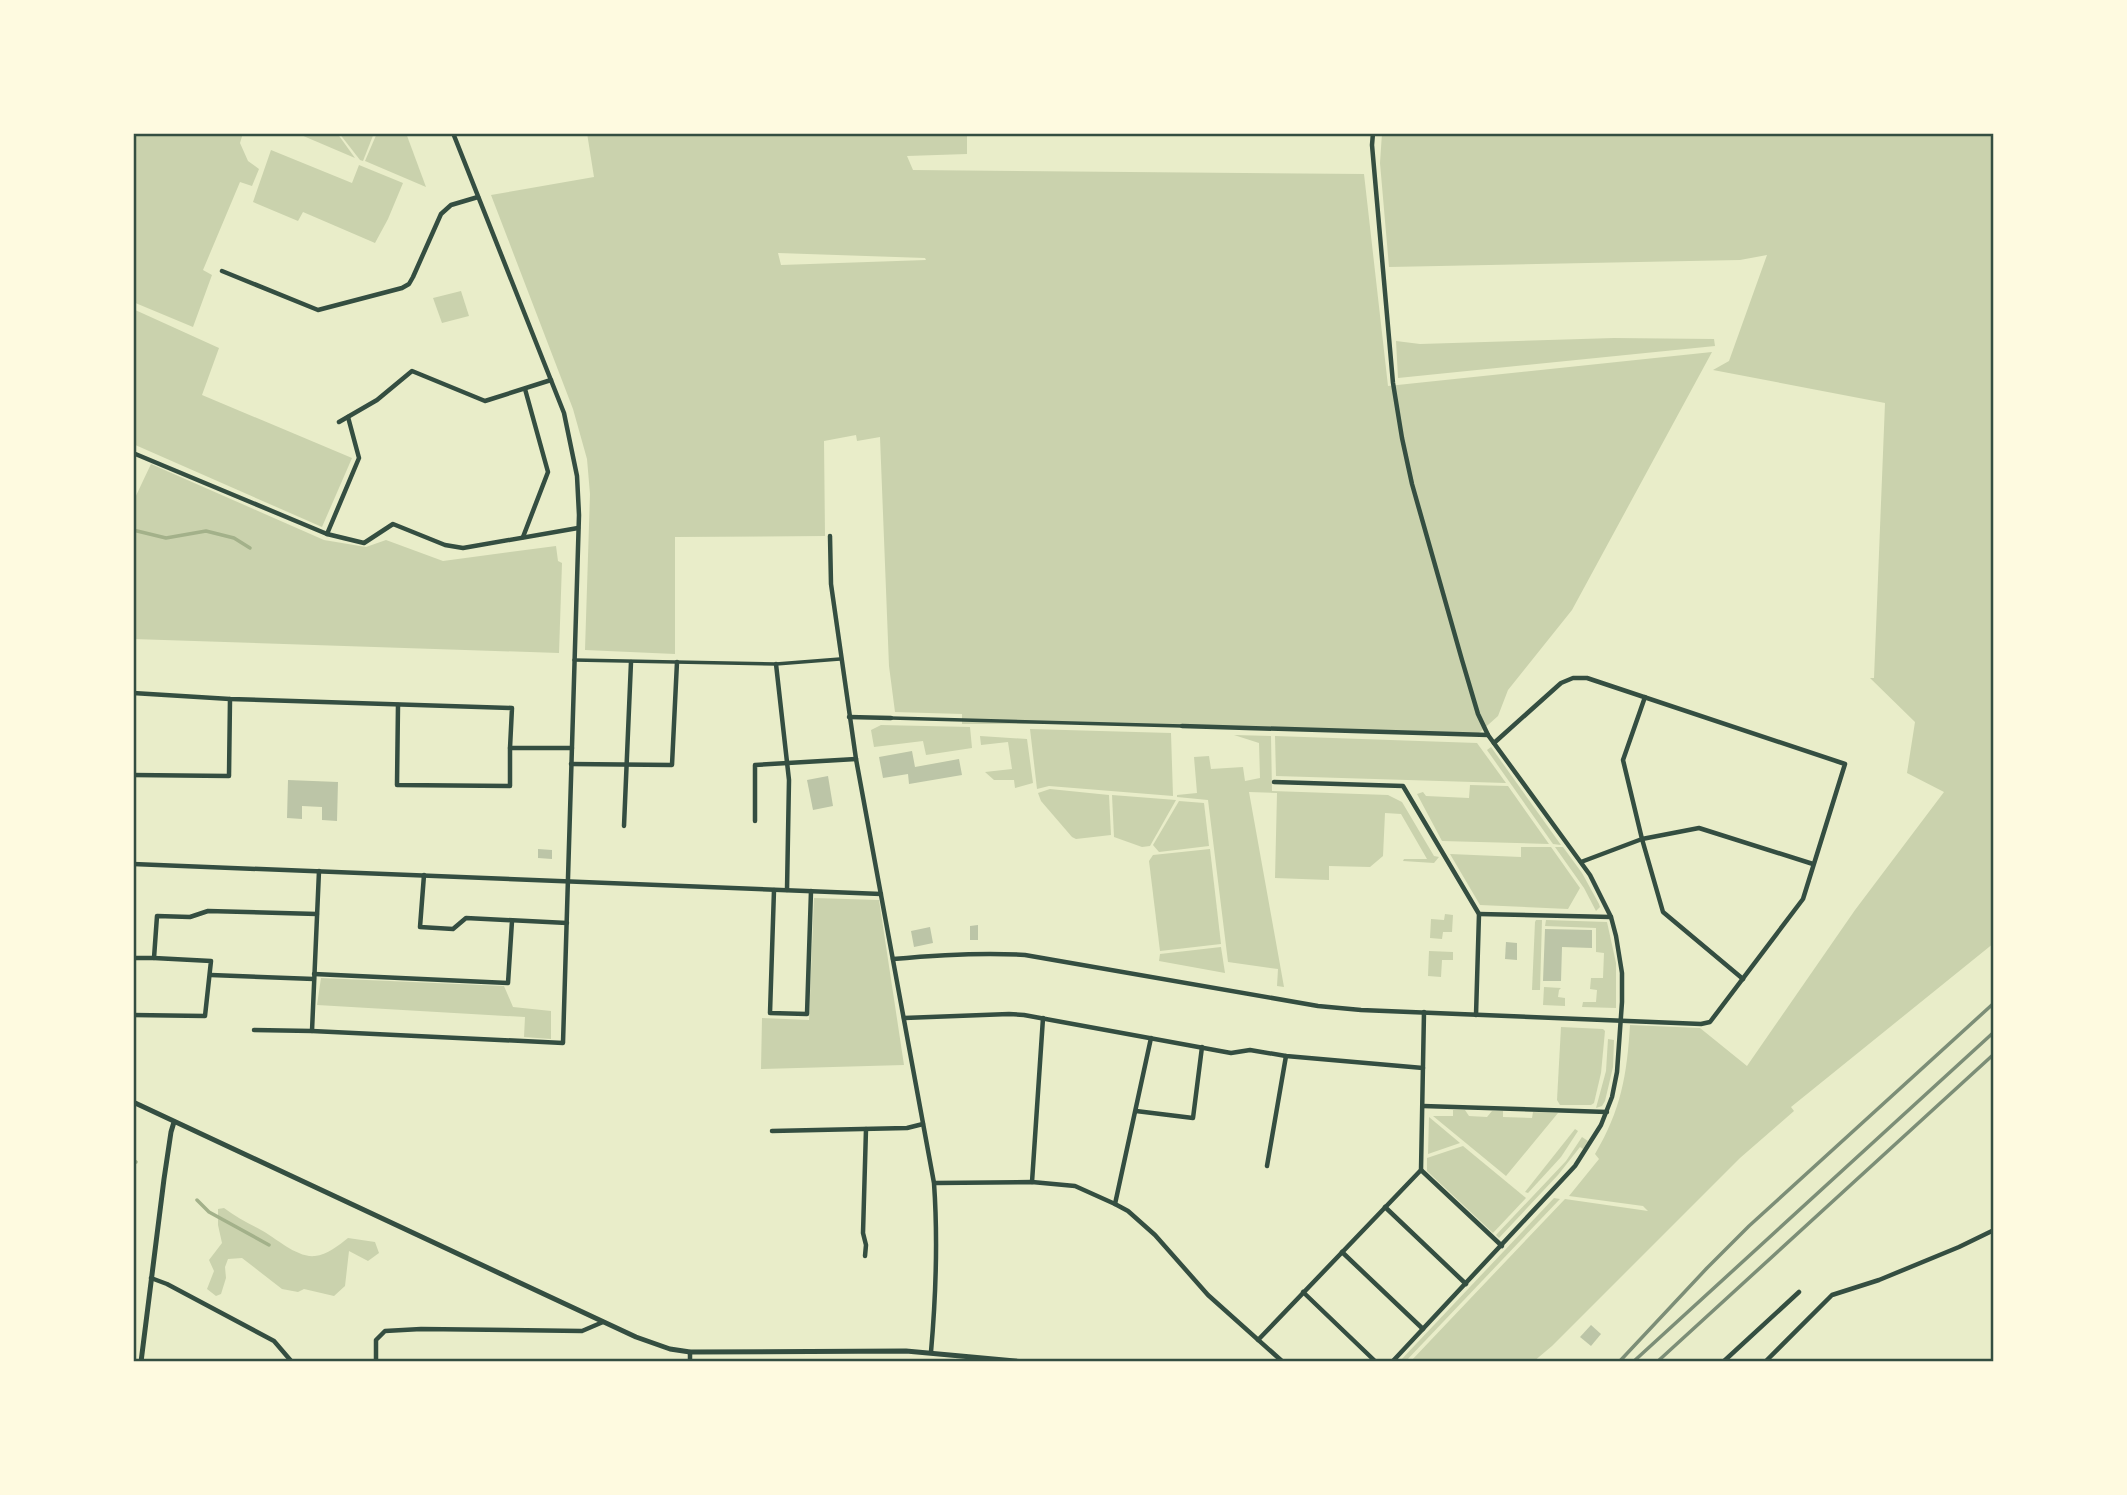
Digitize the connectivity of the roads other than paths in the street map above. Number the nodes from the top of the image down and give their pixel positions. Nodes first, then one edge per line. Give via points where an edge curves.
1 (453, 133) edge
2 (1373, 133) edge
3 (478, 197) junction
4 (222, 271) dead end
5 (551, 380) junction
6 (525, 388) junction
7 (348, 416) junction
8 (339, 422) dead end
9 (133, 453) edge
10 (578, 528) junction
11 (327, 534) junction
12 (830, 536) dead end
13 (523, 538) junction
14 (840, 659) junction
15 (574, 660) junction
16 (631, 662) junction
17 (677, 662) junction
18 (776, 664) junction
19 (133, 693) edge
20 (1645, 697) junction
21 (230, 699) junction
22 (398, 705) junction
23 (849, 717) junction
24 (891, 718) joint
25 (1182, 726) joint
26 (1488, 734) junction
27 (1494, 743) junction
28 (510, 748) junction
29 (572, 748) junction
30 (856, 759) junction
31 (787, 763) junction
32 (571, 764) junction
33 (626, 765) junction
34 (133, 775) edge
35 (1274, 782) dead end
36 (755, 821) dead end
37 (624, 827) dead end
38 (1642, 839) junction
39 (1581, 862) junction
40 (133, 864) edge
41 (1813, 864) junction
42 (319, 871) junction
43 (424, 874) junction
44 (568, 881) junction
45 (774, 890) junction
46 (787, 890) junction
47 (811, 891) junction
48 (881, 894) junction
49 (317, 914) junction
50 (1479, 914) junction
51 (1611, 917) junction
52 (512, 921) junction
53 (566, 923) junction
54 (133, 958) edge
55 (153, 958) junction
56 (893, 959) junction
57 (211, 975) junction
58 (314, 977) junction
59 (1743, 979) junction
60 (1424, 1012) junction
61 (133, 1015) edge
62 (1476, 1015) junction
63 (904, 1018) junction
64 (1043, 1018) junction
65 (1621, 1021) junction
66 (254, 1030) dead end
67 (312, 1031) junction
68 (1151, 1038) junction
69 (1202, 1047) junction
70 (1286, 1056) junction
71 (1423, 1068) junction
72 (133, 1102) edge
73 (1423, 1107) junction
74 (1135, 1111) junction
75 (1607, 1112) junction
76 (174, 1122) junction
77 (923, 1124) junction
78 (866, 1129) junction
79 (772, 1131) dead end
80 (1267, 1166) dead end
81 (1421, 1170) junction
82 (1032, 1182) junction
83 (934, 1183) junction
84 (1115, 1203) junction
85 (1385, 1207) junction
86 (1994, 1230) edge
87 (1502, 1246) junction
88 (1342, 1252) junction
89 (865, 1256) dead end
90 (151, 1278) junction
91 (1466, 1284) junction
92 (1303, 1292) junction
93 (1799, 1292) dead end
94 (604, 1321) junction
95 (1423, 1329) junction
96 (1258, 1340) junction
97 (690, 1352) junction
98 (931, 1352) junction
99 (141, 1362) edge
100 (292, 1362) edge
101 (376, 1362) edge
102 (690, 1362) edge
103 (1026, 1362) edge
104 (1283, 1362) edge
105 (1376, 1362) edge
106 (1392, 1362) edge
107 (1723, 1362) edge
108 (1765, 1362) edge

1 - 3 street
2 - 26 street via 1393,383 1402,438 1462,660
3 - 4 street via 450,205 441,214 414,277 402,288 318,310
3 - 5 street
5 - 6 street
5 - 10 street via 573,450
6 - 7 street via 485,401 412,371 377,400
6 - 13 street via 548,472
7 - 8 street
7 - 11 street via 359,458
9 - 11 street
10 - 13 street
10 - 15 street
11 - 13 street via 364,543 393,524 463,548
12 - 14 street
14 - 18 street
14 - 23 street
15 - 16 street
15 - 29 street
16 - 17 street
16 - 33 street
17 - 18 street
17 - 33 street via 672,765
18 - 31 street
19 - 21 street
20 - 27 street via 1587,678 1573,678 1561,683
20 - 38 street via 1623,760
20 - 41 street via 1845,764
21 - 22 street
21 - 34 street via 229,776
22 - 28 street via 512,708
22 - 28 street via 397,785 510,786
23 - 24 street
23 - 30 street
24 - 25 street
25 - 26 street
26 - 27 street
27 - 39 street
28 - 29 street
29 - 32 street
30 - 31 street
30 - 48 street
31 - 36 street via 755,765
31 - 46 street
32 - 33 street
32 - 44 street
33 - 37 street
35 - 50 street via 1403,786
38 - 39 street
38 - 41 street via 1699,828
38 - 59 street via 1663,912
39 - 51 street
40 - 42 street
41 - 59 street via 1802,899
42 - 43 street
42 - 49 street
43 - 44 street
43 - 52 street via 420,927 453,929 466,918
44 - 45 street
44 - 53 street
45 - 46 street
45 - 47 street via 770,1013 807,1014
46 - 47 street
47 - 48 street
48 - 56 street
49 - 55 street via 208,911 190,917 157,916
49 - 58 street
50 - 51 street
50 - 62 street
51 - 65 street via 1622,973
52 - 53 street
52 - 58 street via 508,983
53 - 67 street via 563,1042
54 - 55 street
55 - 57 street via 211,961
56 - 60 street via 1025,955 1298,1004
56 - 63 street
57 - 58 street
57 - 61 street via 205,1016
58 - 67 street
59 - 65 street via 1710,1022
60 - 62 street
60 - 71 street
62 - 65 street
63 - 64 street via 1009,1014
63 - 77 street
64 - 68 street
64 - 82 street
65 - 75 street via 1617,1072
66 - 67 street
68 - 69 street
68 - 74 street
69 - 70 street
69 - 74 street via 1193,1118
70 - 71 street
70 - 80 street
71 - 73 street
72 - 76 street
73 - 75 street
73 - 81 street
74 - 84 street
75 - 87 street via 1575,1166
76 - 90 street
76 - 94 street
77 - 78 street
77 - 83 street
78 - 79 street
78 - 89 street
81 - 85 street
81 - 87 street
82 - 83 street
82 - 84 street via 1075,1186
83 - 98 street via 936,1294
84 - 96 street via 1155,1235 1208,1295
85 - 88 street
85 - 91 street
86 - 108 street via 1879,1280 1832,1295
87 - 91 street
88 - 92 street
88 - 95 street
90 - 99 street
90 - 100 street via 274,1341
91 - 95 street
92 - 96 street
92 - 105 street
93 - 107 street
94 - 97 street via 650,1343
94 - 101 street via 582,1331 385,1331 376,1340
95 - 106 street
96 - 104 street
97 - 98 street
97 - 102 street
98 - 103 street

